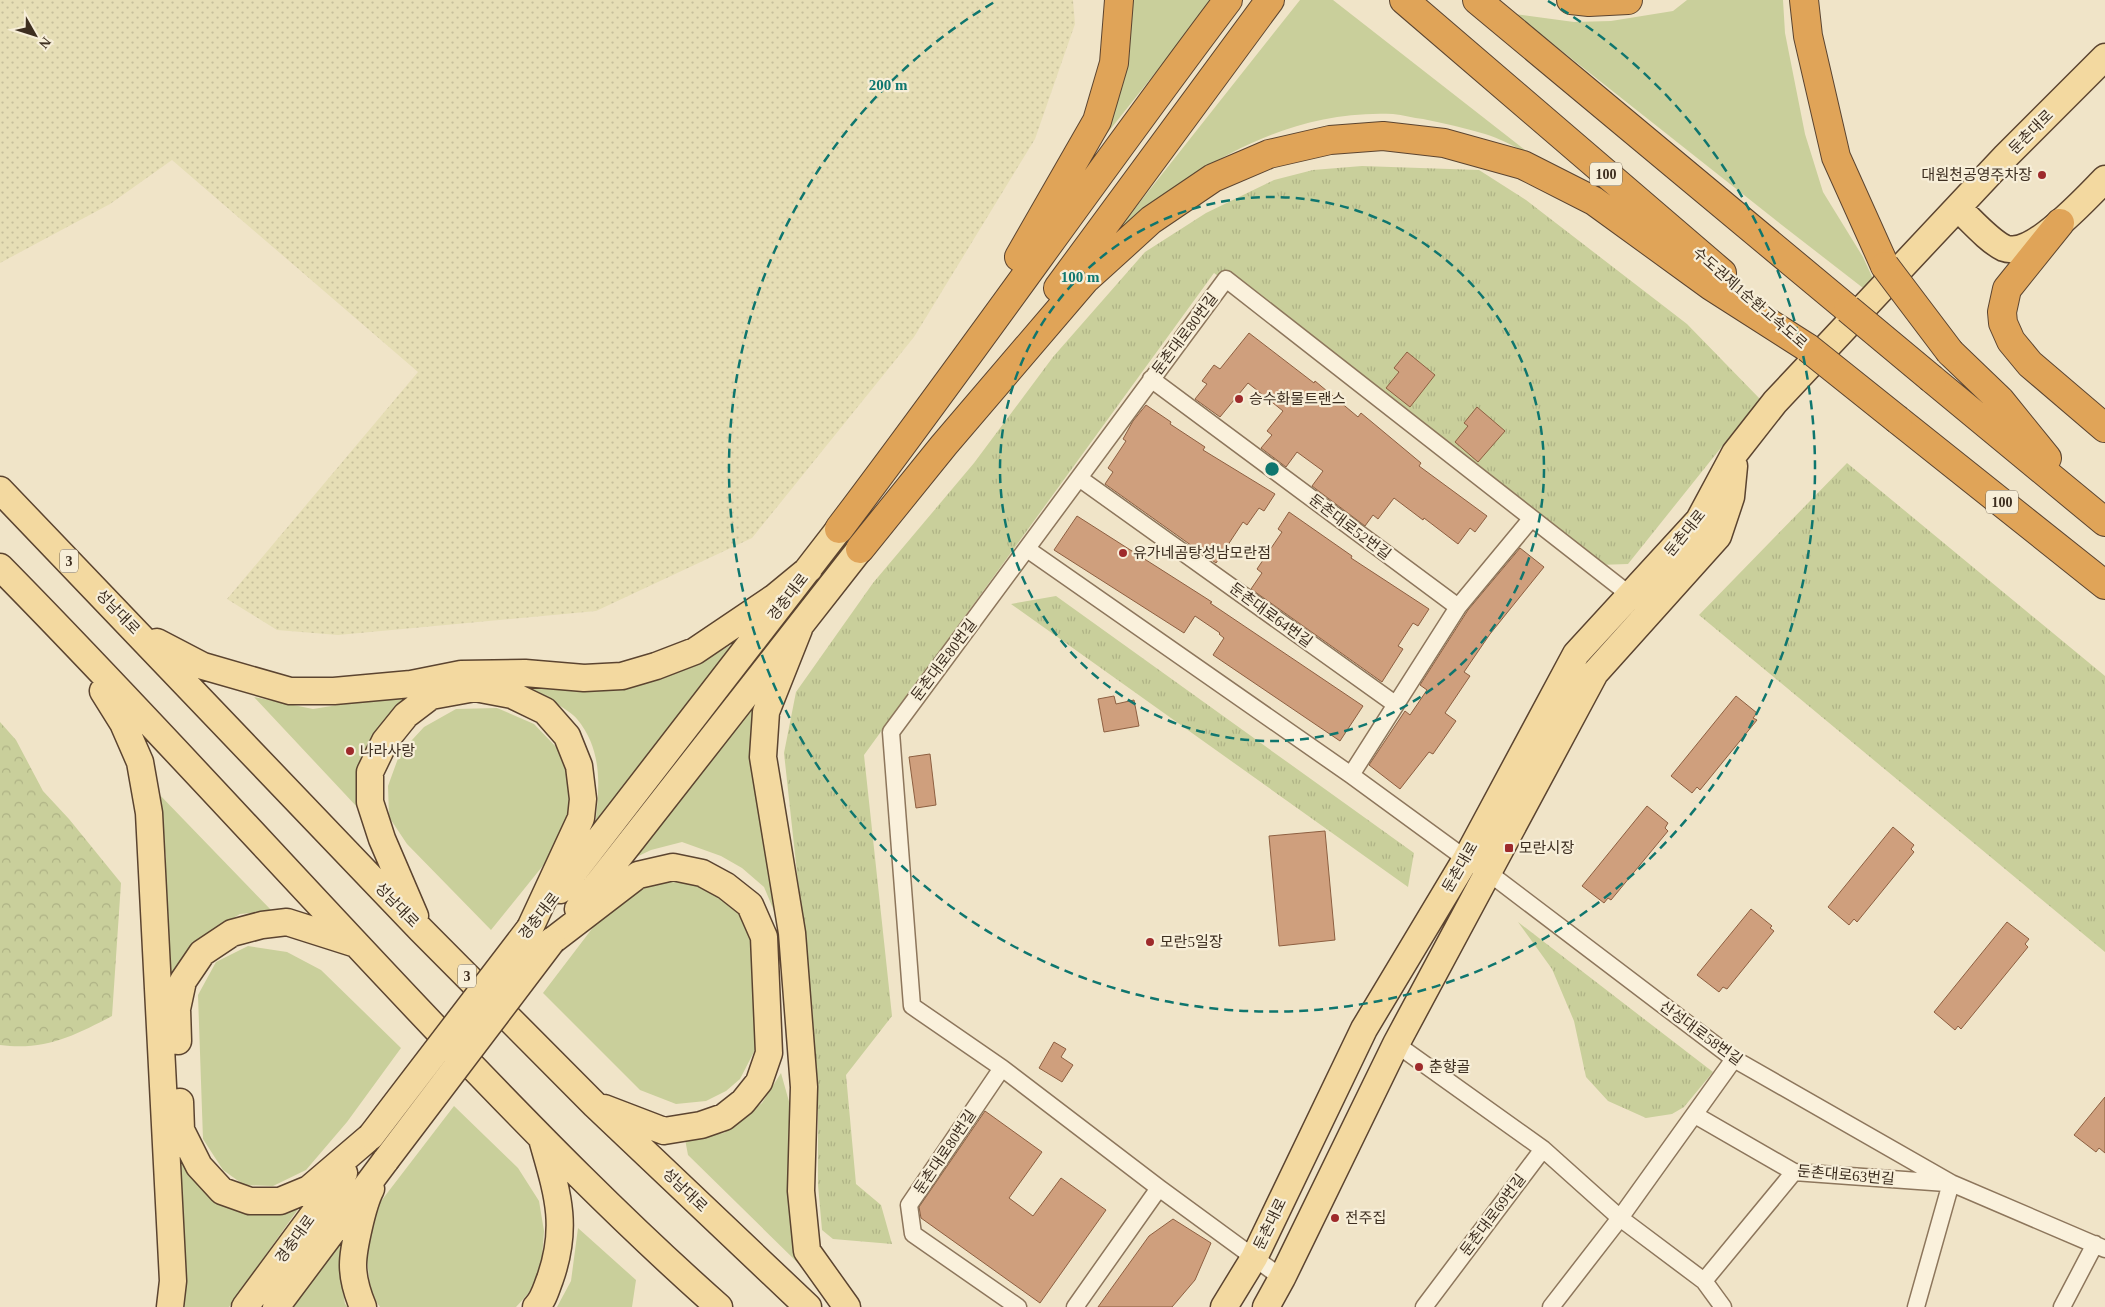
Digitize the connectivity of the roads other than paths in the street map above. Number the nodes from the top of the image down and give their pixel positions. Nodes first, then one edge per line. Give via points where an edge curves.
1 (1119, 0) edge
2 (1228, 0) edge
3 (1270, 0) edge
4 (1404, 0) edge
5 (1476, 0) edge
6 (1571, 0) edge
7 (1628, 0) edge
8 (1804, 0) edge
9 (2105, 57) edge
10 (2105, 179) edge
11 (1958, 208) junction
12 (2060, 223) junction
13 (1808, 348) junction
14 (1151, 379) junction
15 (928, 412) junction
16 (2105, 428) edge
17 (944, 445) junction
18 (1735, 452) junction
19 (1079, 478) junction
20 (0, 490) edge
21 (2084, 504) junction
22 (1531, 519) junction
23 (2105, 522) edge
24 (839, 530) joint
25 (1027, 548) junction
26 (860, 549) joint
27 (0, 567) edge
28 (810, 569) junction
29 (2105, 586) edge
30 (1630, 595) junction
31 (1458, 607) junction
32 (799, 629) junction
33 (138, 633) junction
34 (69, 638) junction
35 (1395, 704) junction
36 (1351, 775) junction
37 (1466, 859) junction
38 (1489, 873) junction
39 (530, 928) junction
40 (421, 930) junction
41 (552, 941) junction
42 (354, 942) junction
43 (1396, 1044) junction
44 (1734, 1059) junction
45 (1002, 1068) junction
46 (595, 1105) junction
47 (1695, 1116) junction
48 (371, 1136) junction
49 (541, 1139) junction
50 (1543, 1150) junction
51 (386, 1160) junction
52 (1794, 1172) junction
53 (1951, 1183) junction
54 (1159, 1188) junction
55 (1620, 1218) junction
56 (2100, 1246) edge
57 (1254, 1258) junction
58 (1282, 1278) junction
59 (1704, 1280) junction
60 (170, 1307) edge
61 (245, 1307) edge
62 (276, 1307) edge
63 (363, 1307) edge
64 (536, 1307) edge
65 (719, 1307) edge
66 (808, 1307) edge
67 (848, 1307) edge
68 (1018, 1307) edge
69 (1075, 1307) edge
70 (1224, 1307) edge
71 (1266, 1307) edge
72 (1424, 1307) edge
73 (1551, 1307) edge
74 (1723, 1307) edge
75 (1916, 1307) edge
76 (2062, 1307) edge

1 - 15 highway via 1114,63 1097,121
2 - 15 highway
3 - 17 highway
4 - 13 highway, 수도권제1순환고속도로 / 100
5 - 21 highway, bridge
6 - 7 highway
8 - 21 highway, bridge via 1808,36 1836,158 1885,266 1950,352 2000,400
9 - 11 main road, 둔촌대로
10 - 12 main road
11 - 12 main road via 1998,244 2009,249 2023,248
11 - 18 main road, 둔촌대로 via 1776,402
12 - 16 highway via 2007,289 2003,323 2011,342 2030,364
13 - 17 highway via 1711,286 1594,201 1523,166 1444,143 1383,136 1330,140 1269,154 1213,178 1151,220 1085,280
13 - 29 highway, 수도권제1순환고속도로 / 100, bridge
14 - 19 street, 둔촌대로80번길
14 - 22 street, 둔촌대로80번길 via 1226,279
14 - 31 street, 둔촌대로52번길
15 - 24 highway
17 - 26 highway
18 - 30 main road, 둔촌대로 via 1700,520
18 - 38 main road, 둔촌대로 via 1732,497 1718,536 1595,674
19 - 25 street, 둔촌대로80번길
19 - 35 street, 둔촌대로64번길
20 - 33 main road, 성남대로 / 3
21 - 23 highway
22 - 30 street
22 - 31 street
24 - 28 main road, 경충대로
25 - 36 street
25 - 45 street, 둔촌대로80번길 via 891,732 912,1006
26 - 32 main road, 경충대로
27 - 34 main road
28 - 33 main road via 695,651 622,676 461,674 411,684 334,692 290,691 203,666
28 - 39 main road, 경충대로
30 - 37 main road, 둔촌대로 via 1576,654
31 - 35 street
32 - 41 main road, 경충대로
32 - 67 main road via 766,712 763,756 792,933 804,1087 801,1191 808,1251
33 - 40 main road, 성남대로 / 3
34 - 42 main road
34 - 60 main road via 123,723 140,762 149,813 173,1281
35 - 36 street
36 - 37 street
37 - 38 street, 산성대로58번길
37 - 57 main road, 둔촌대로 via 1364,1029
38 - 43 main road, 둔촌대로
38 - 44 street, 산성대로58번길
39 - 40 main road via 581,818 583,799 579,766 567,736 545,711 512,695 475,688 431,696 406,715 385,741 370,772 370,802 382,839
39 - 48 main road, 경충대로 / 3, bridge
40 - 46 main road, 성남대로 / 3
41 - 46 main road via 638,875 673,867 702,873 726,886 750,905 764,937 769,1053 759,1082 743,1102 724,1117 701,1125 664,1130
41 - 51 main road, 경충대로, bridge
42 - 48 main road via 287,922 232,933 202,953 183,981 177,1009 181,1130 199,1166 222,1190 250,1200 280,1201 309,1189
42 - 49 main road
43 - 50 street
43 - 58 main road, 둔촌대로
44 - 47 street
44 - 53 street, 산성대로58번길
45 - 54 street, 둔촌대로80번길
45 - 68 street, 둔촌대로80번길 via 908,1206 913,1234
46 - 66 main road, 성남대로 / 3
47 - 52 street, 둔촌대로63번길
47 - 55 street
48 - 61 main road, 경충대로 / 3
49 - 64 main road via 558,1198 560,1230 554,1265 542,1301
49 - 65 main road
50 - 55 street
50 - 72 street, 둔촌대로69번길
51 - 62 main road, 경충대로
51 - 63 main road via 364,1201 353,1265
52 - 53 street, 둔촌대로63번길
52 - 59 street
53 - 56 street, 산성대로58번길
53 - 75 street
54 - 57 street, 둔촌대로80번길
54 - 69 street
55 - 59 street
55 - 73 street
56 - 76 street
57 - 58 street, 둔촌대로80번길
57 - 70 main road, 둔촌대로
58 - 71 main road, 둔촌대로
59 - 74 street

